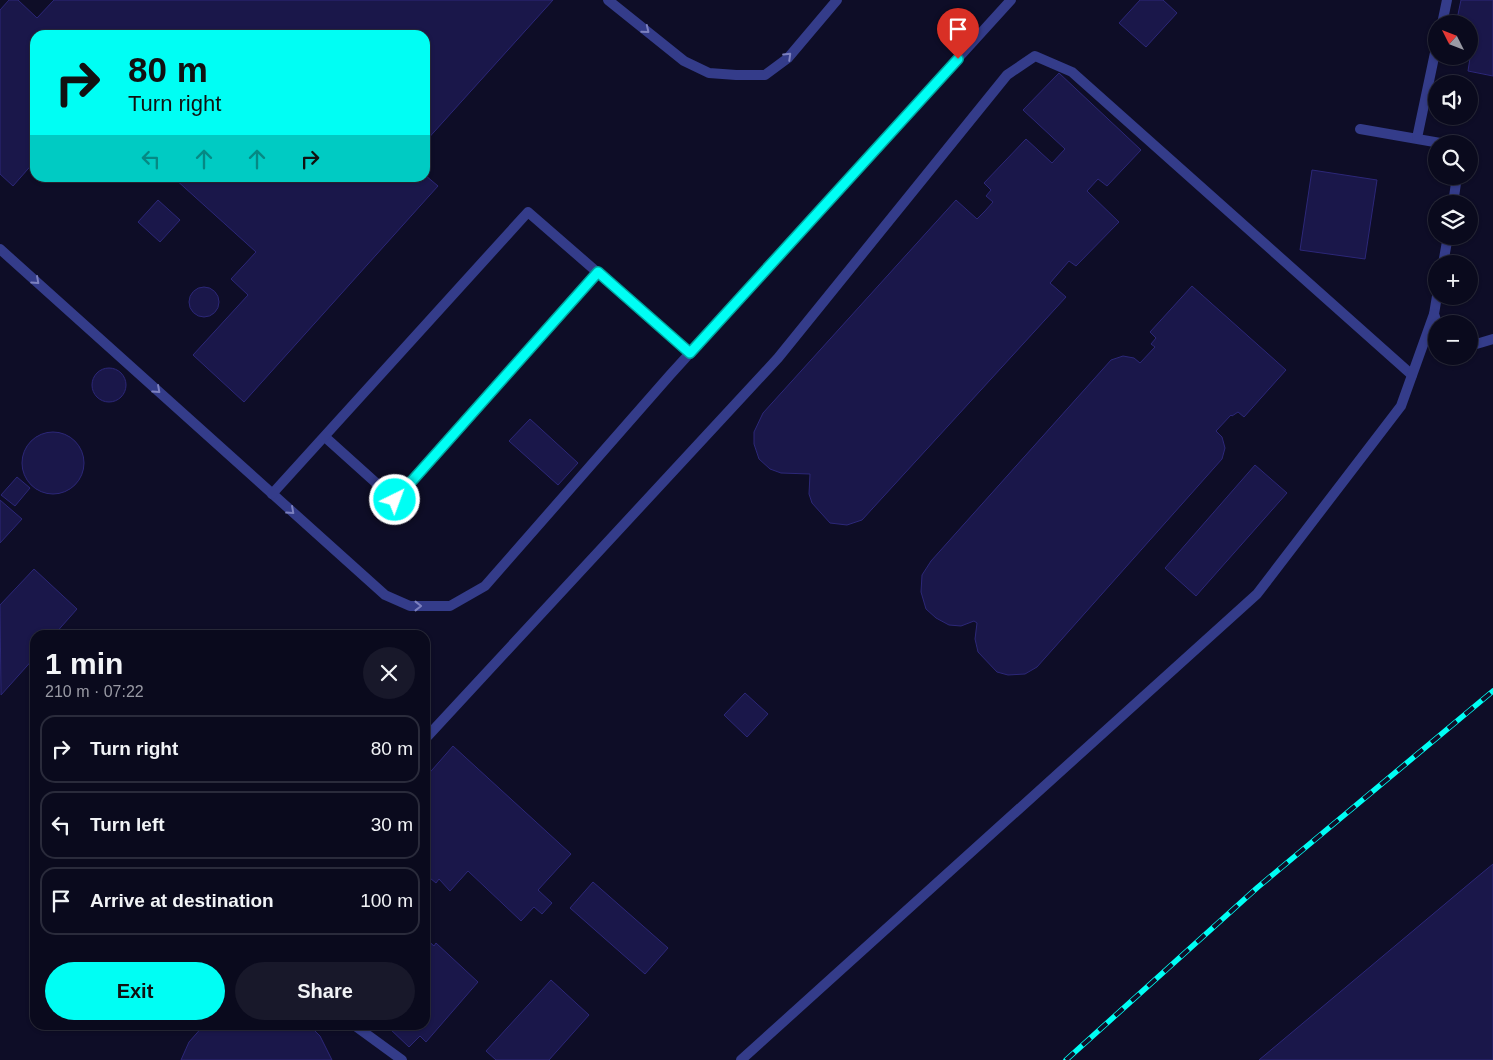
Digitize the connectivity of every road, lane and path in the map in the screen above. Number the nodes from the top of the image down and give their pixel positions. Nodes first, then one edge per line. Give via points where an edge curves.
1 (608, 0) edge
2 (837, 0) edge
3 (1011, 0) edge
4 (1447, 0) edge
5 (1444, 15) edge
6 (1432, 65) edge
7 (1360, 129) dead end
8 (1417, 138) junction
9 (1428, 140) edge
10 (0, 249) edge
11 (598, 272) junction
12 (1428, 338) edge
13 (1493, 339) edge
14 (1478, 344) edge
15 (690, 353) junction
16 (1412, 375) junction
17 (325, 437) junction
18 (272, 494) junction
19 (430, 734) edge
20 (361, 1030) edge
21 (402, 1060) edge
22 (740, 1060) edge

1 -> 2 lane via 684,61 709,73 736,75 765,75 788,58
3 - 15 lane
4 - 5 lane
6 - 8 lane
7 - 8 lane
8 - 9 lane
10 -> 18 lane
11 - 15 lane
11 - 17 lane via 528,212
11 - 17 lane via 395,500
12 - 16 lane
13 - 14 lane
18 -> 15 lane via 385,596 410,606 450,606 485,586
16 - 19 lane via 1072,72 1035,56 1007,75 778,358
16 - 22 lane via 1401,406 1257,594
17 - 18 lane
20 - 21 lane

